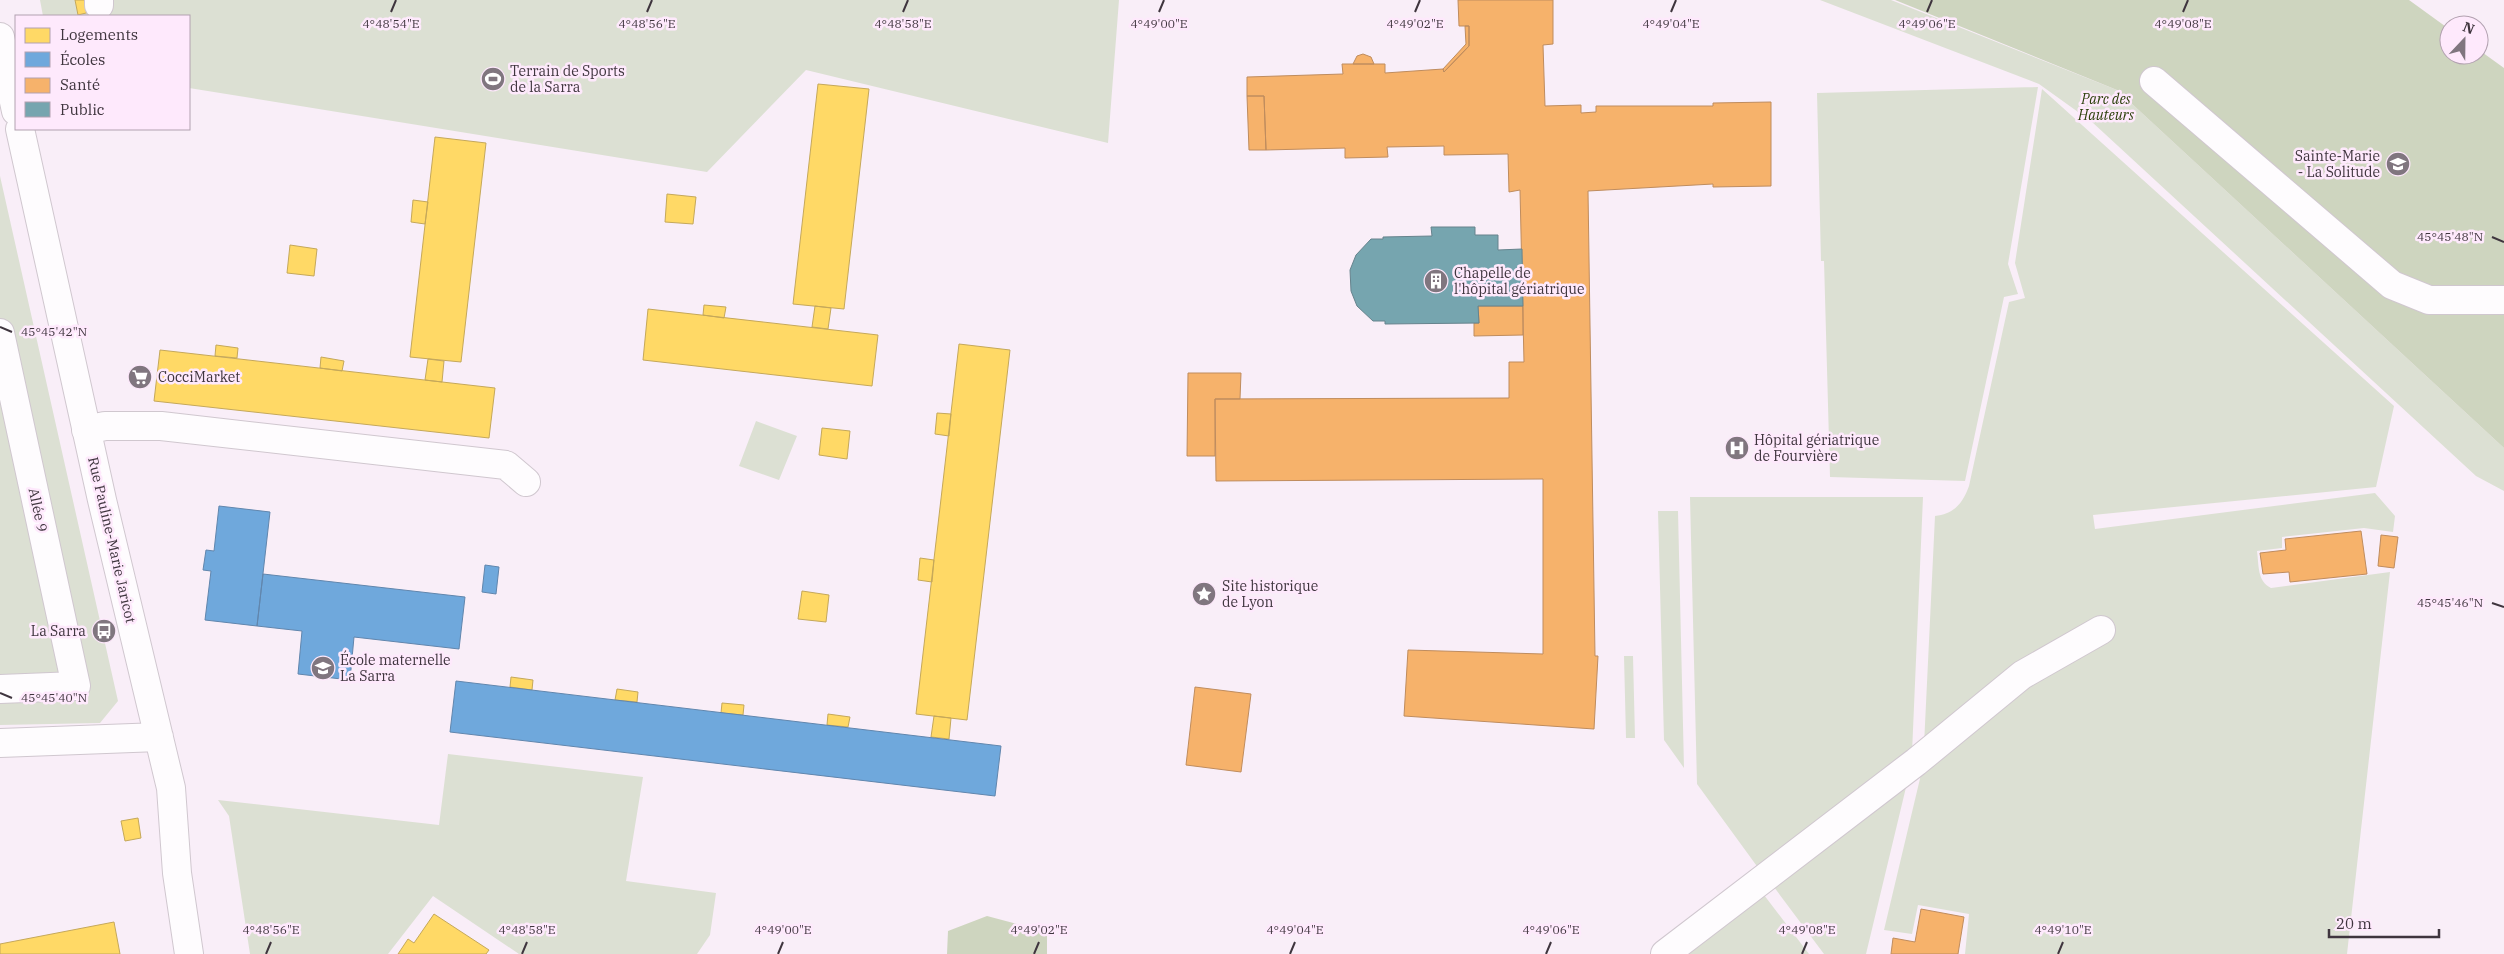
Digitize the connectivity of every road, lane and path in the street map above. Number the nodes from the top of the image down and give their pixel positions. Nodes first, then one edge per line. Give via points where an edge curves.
1 (0, 37) edge
2 (2154, 81) dead end
3 (15, 106) edge
4 (20, 130) edge
5 (2504, 300) edge
6 (0, 333) edge
7 (86, 430) junction
8 (526, 482) dead end
9 (2101, 630) dead end
10 (0, 690) edge
11 (158, 738) junction
12 (0, 743) edge
13 (189, 954) edge
14 (1665, 954) edge

1 - 3 street
2 - 5 street via 2392,285 2429,300
4 - 7 street, Rue Pauline-Marie Jaricot
6 - 10 street, Allée 9 via 76,686
7 - 8 street via 105,426 161,426 506,465
7 - 11 street, Rue Pauline-Marie Jaricot
9 - 14 street via 2022,674 1916,762
11 - 12 street
11 - 13 street, Rue Pauline-Marie Jaricot via 171,788 176,873

